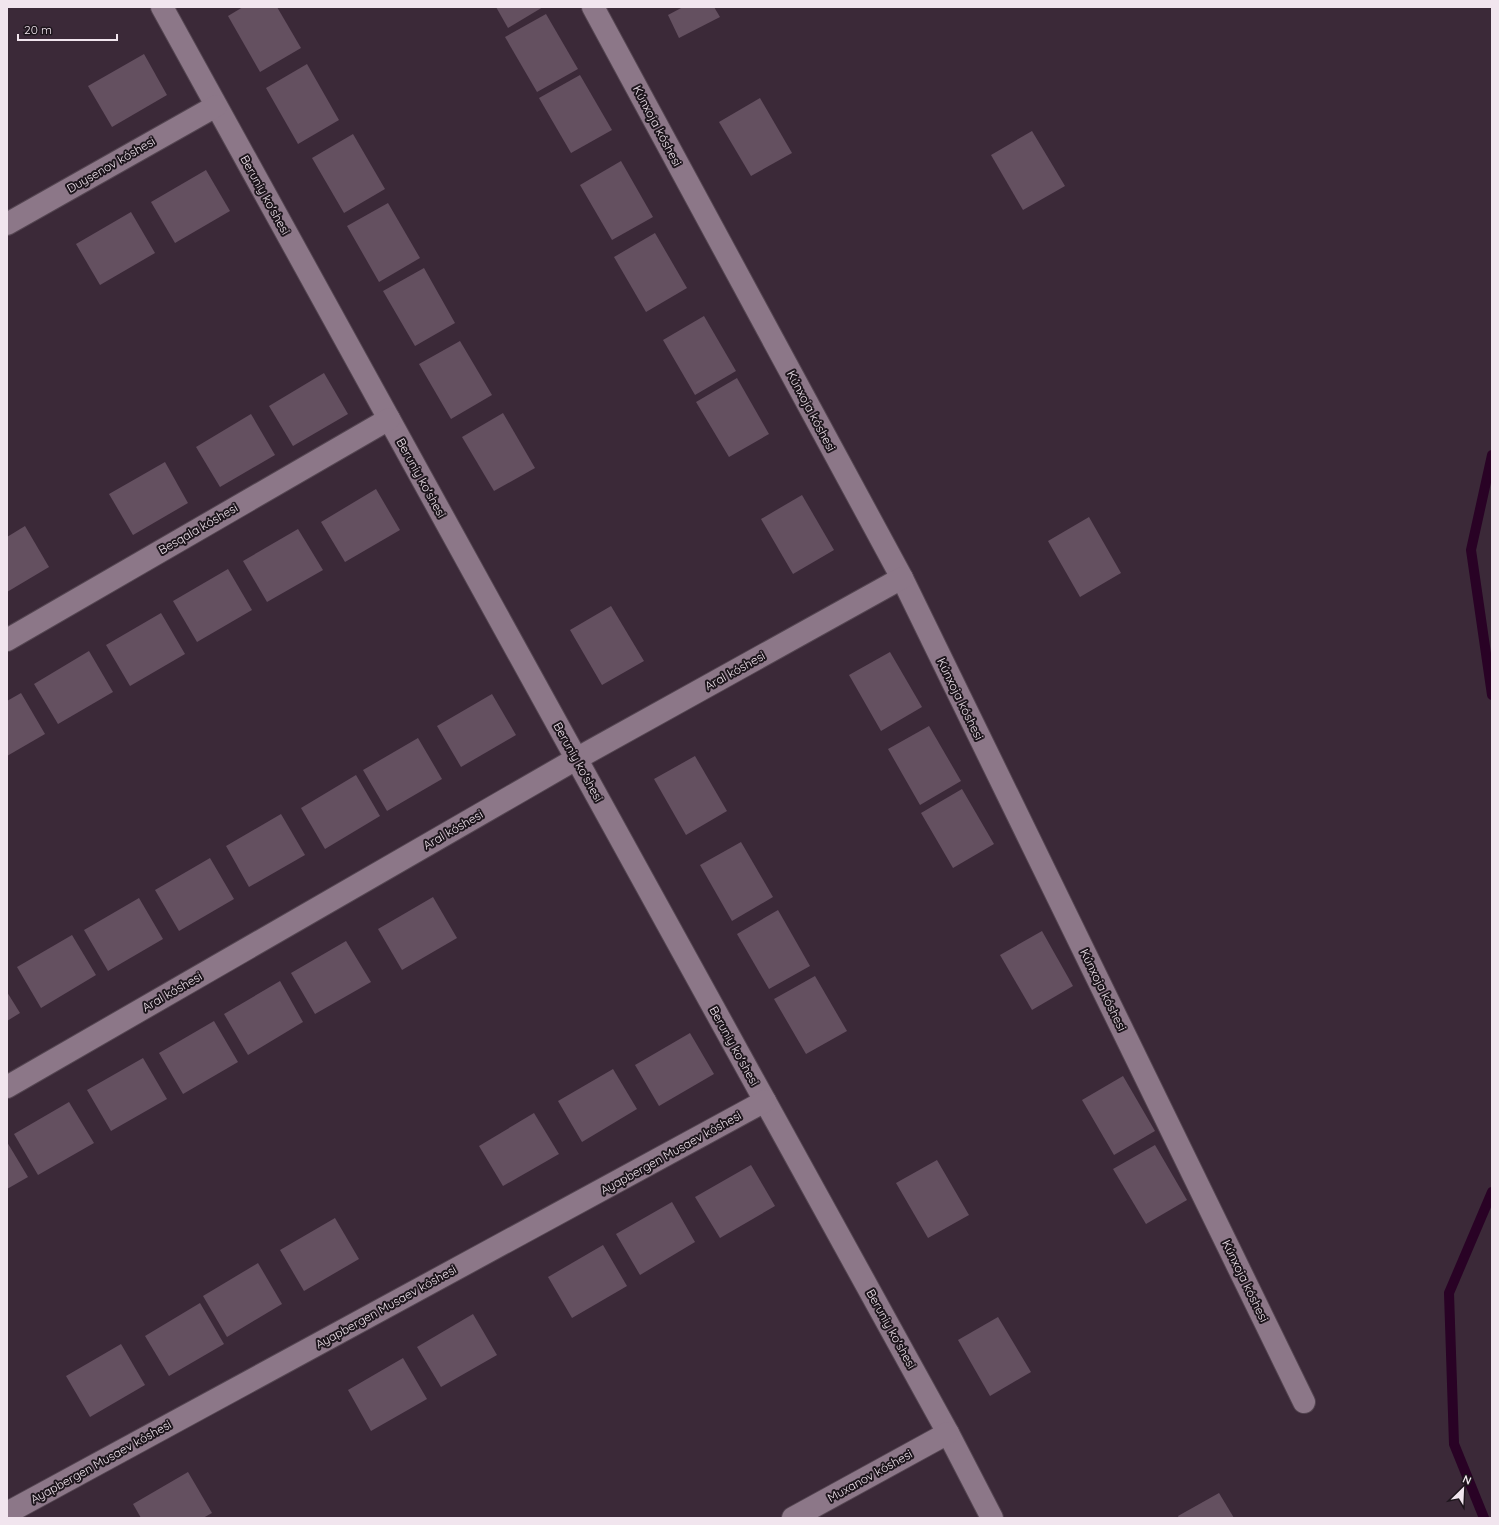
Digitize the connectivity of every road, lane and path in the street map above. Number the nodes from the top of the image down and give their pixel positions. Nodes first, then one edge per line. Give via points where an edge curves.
1 (162, 7) edge
2 (593, 7) edge
3 (216, 106) junction
4 (7, 224) edge
5 (389, 419) junction
6 (902, 578) junction
7 (7, 640) edge
8 (576, 759) junction
9 (7, 1087) edge
10 (765, 1101) junction
11 (1304, 1402) dead end
12 (948, 1433) junction
13 (7, 1513) edge
14 (793, 1518) edge
15 (992, 1518) edge

1 - 3 street, Beruniy ko'shesi
2 - 6 street, Kúnxoja kóshesi
3 - 4 street, Duysenov kóshesi
3 - 5 street, Beruniy ko'shesi
5 - 7 street, Besqala kóshesi
5 - 8 street, Beruniy ko'shesi
6 - 8 street, Aral kóshesi
6 - 11 street, Kúnxoja kóshesi
8 - 9 street, Aral kóshesi
8 - 10 street, Beruniy ko'shesi
10 - 12 street, Beruniy ko'shesi
10 - 13 street, Ayapbergen Musaev kóshesi
12 - 14 street, Muxanov kóshesi
12 - 15 street, Beruniy ko'shesi

